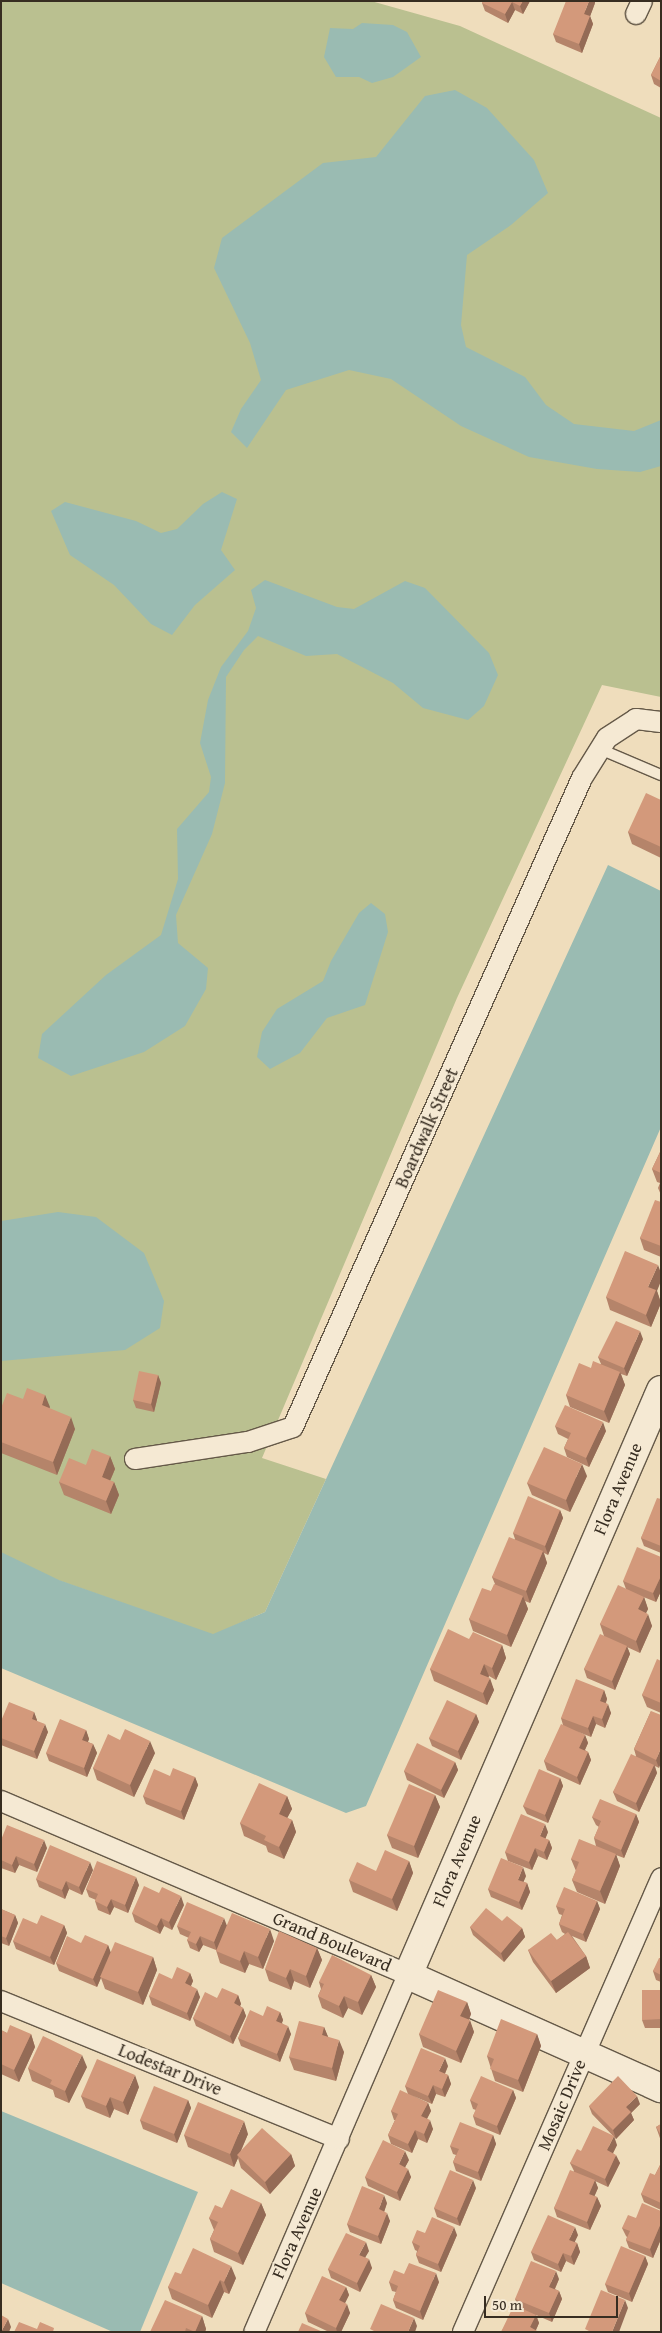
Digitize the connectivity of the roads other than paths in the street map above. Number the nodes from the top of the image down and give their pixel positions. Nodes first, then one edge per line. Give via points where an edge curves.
1 (661, 722) edge
2 (600, 749) junction
3 (661, 775) edge
4 (661, 1390) edge
5 (135, 1459) dead end
6 (1, 1801) edge
7 (661, 1878) edge
8 (408, 1974) junction
9 (1, 2001) edge
10 (584, 2054) junction
11 (661, 2088) edge
12 (339, 2139) junction
13 (254, 2332) edge
14 (463, 2332) edge

1 - 2 street, Boardwalk Street via 636,719 607,738
2 - 3 lane
2 - 5 street, Boardwalk Street via 582,778 293,1427 248,1442
4 - 8 street, Flora Avenue
6 - 8 street, Grand Boulevard
7 - 10 street, Mosaic Drive
8 - 10 street, Grand Boulevard
8 - 12 street, Flora Avenue
9 - 12 street, Lodestar Drive
10 - 11 street, Grand Boulevard
10 - 14 street, Mosaic Drive
12 - 13 street, Flora Avenue

